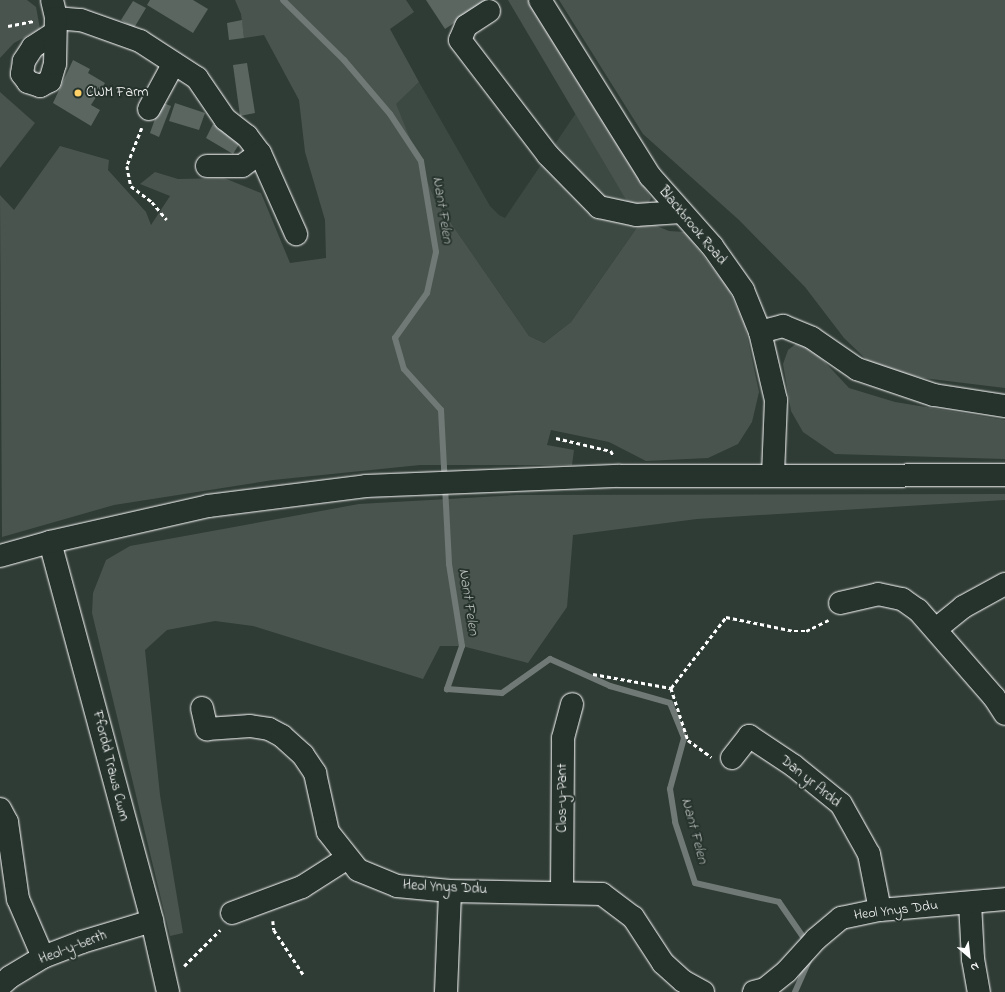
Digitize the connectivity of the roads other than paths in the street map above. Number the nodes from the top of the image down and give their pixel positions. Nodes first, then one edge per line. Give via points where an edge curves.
1 (540, 0) edge
2 (489, 11) dead end
3 (54, 17) edge
4 (174, 63) junction
5 (149, 109) road end
6 (260, 153) junction
7 (207, 166) dead end
8 (681, 212) junction
9 (296, 234) dead end
10 (760, 332) junction
11 (1005, 406) edge
12 (773, 475) junction
13 (1005, 475) edge
14 (50, 542) junction
15 (0, 556) edge
16 (1005, 584) edge
17 (835, 612) road end
18 (936, 630) junction
19 (572, 704) dead end
20 (202, 708) dead end
21 (1005, 714) edge
22 (732, 758) road end
23 (0, 809) edge
24 (346, 859) junction
25 (450, 891) junction
26 (562, 893) junction
27 (1005, 899) edge
28 (970, 903) junction
29 (880, 910) junction
30 (232, 913) dead end
31 (152, 921) junction
32 (43, 957) junction
33 (0, 986) edge
34 (168, 992) edge
35 (446, 992) edge
36 (703, 992) edge
37 (754, 992) edge
38 (980, 992) edge

1 - 8 street, Blackbrook Road via 650,176
2 - 8 street via 466,26 460,40 548,155 599,207 636,215
3 - 4 street via 81,20 140,40
4 - 5 street
4 - 6 street via 196,78 225,119 247,136
6 - 7 street via 242,166
6 - 9 street
8 - 10 street, Blackbrook Road via 712,246 743,290
10 - 11 street via 784,326 812,338 857,369 886,380 934,395
10 - 12 street, Blackbrook Road via 776,400
12 - 13 street
12 - 14 street via 620,476 366,486 286,494 208,506
14 - 15 street
14 - 31 street, Ffordd Traws Cwm
16 - 18 street via 963,607
17 - 18 street via 878,594 902,599 918,610
18 - 21 street via 994,697
19 - 26 street, Clos-y-Pant via 563,738
20 - 24 street, Heol Ynys Ddu via 207,729 250,726 269,729 282,736 303,755 315,773 328,832
22 - 29 street, Dan yr Ardd via 749,736 794,766 840,804 869,854
23 - 32 street via 7,822 18,899
24 - 25 street, Heol Ynys Ddu via 358,870 397,886
24 - 30 street via 302,886
25 - 26 street, Heol Ynys Ddu
25 - 35 street
26 - 36 street, Heol Ynys Ddu via 602,894 620,905 634,917 663,963 683,981
27 - 28 street, Heol Ynys Ddu
28 - 29 street, Heol Ynys Ddu
28 - 38 street via 973,959
29 - 37 street, Heol Ynys Ddu via 841,918 816,939 788,971 765,989
31 - 32 street, Heol-y-berth via 82,942
31 - 34 street, Ffordd Traws Cwm
32 - 33 street, Heol-y-berth via 10,976

